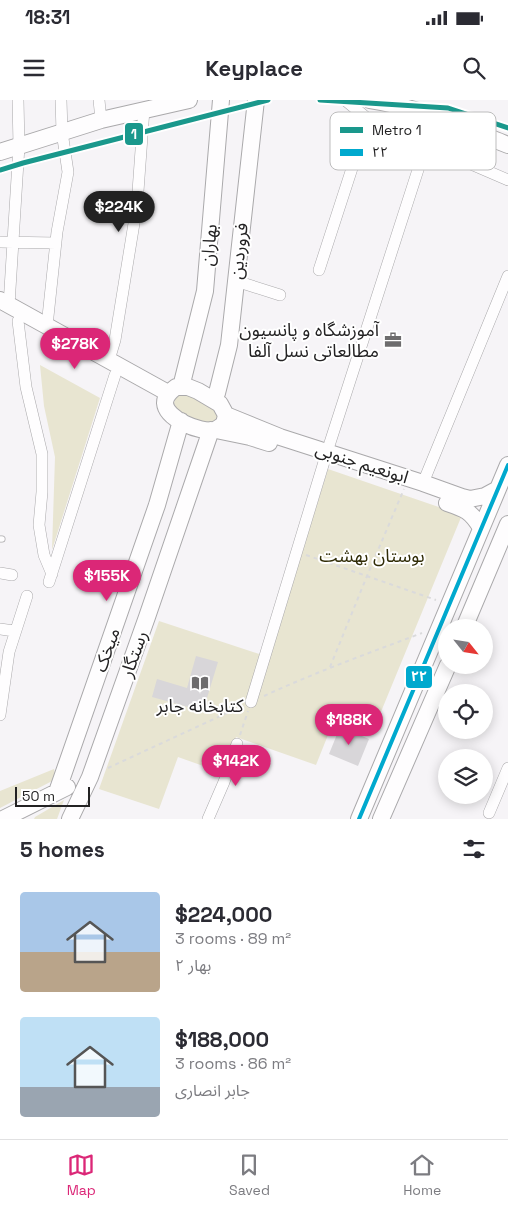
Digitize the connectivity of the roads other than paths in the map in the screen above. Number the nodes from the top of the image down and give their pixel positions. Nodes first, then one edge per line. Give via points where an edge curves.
1 (18, 100) edge
2 (61, 100) edge
3 (99, 100) edge
4 (189, 100) edge
5 (221, 100) edge
6 (256, 100) edge
7 (344, 100) edge
8 (370, 100) edge
9 (152, 105) edge
10 (359, 112) edge
11 (421, 112) edge
12 (101, 120) junction
13 (62, 132) junction
14 (496, 140) edge
15 (508, 145) edge
16 (19, 146) junction
17 (0, 152) edge
18 (351, 170) edge
19 (418, 170) edge
20 (485, 170) edge
21 (508, 180) edge
22 (0, 242) edge
23 (14, 242) junction
24 (56, 243) junction
25 (319, 270) dead end
26 (508, 276) edge
27 (236, 282) junction
28 (280, 295) dead end
29 (3, 305) edge
30 (18, 321) junction
31 (48, 326) junction
32 (112, 367) junction
33 (172, 395) junction
34 (213, 400) junction
35 (226, 415) junction
36 (181, 421) junction
37 (213, 430) junction
38 (326, 456) junction
39 (508, 465) edge
40 (424, 482) junction
41 (498, 489) junction
42 (507, 527) edge
43 (481, 528) junction
44 (0, 573) edge
45 (12, 575) dead end
46 (27, 596) dead end
47 (468, 619) edge
48 (0, 629) edge
49 (14, 631) junction
50 (444, 674) edge
51 (251, 702) road end
52 (0, 715) edge
53 (237, 744) road end
54 (508, 768) edge
55 (90, 777) junction
56 (57, 792) junction
57 (31, 812) edge
58 (489, 813) dead end
59 (361, 815) edge
60 (382, 818) edge
61 (3, 819) edge
62 (70, 819) edge
63 (208, 819) edge

1 - 16 street
2 - 13 street
3 - 12 street
4 - 9 main road
5 - 33 main road, بهاران via 205,291
6 - 27 main road, فروردین
7 - 10 street
8 - 11 main road
9 - 12 main road
9 - 32 street
12 - 13 main road
13 - 16 main road
13 - 24 street via 68,172
14 - 15 main road
16 - 17 main road
16 - 23 street
18 - 25 street
19 - 38 street
20 - 21 street
22 - 23 street
23 - 24 street
23 - 29 street
24 - 31 street
26 - 40 street
27 - 28 street
27 - 34 main road, فروردین via 229,345
29 - 30 main road
29 - 31 main road
30 - 32 main road
30 - 32 street via 26,386 42,454 39,525 50,578
31 - 32 main road
32 - 33 main road
33 - 34 main road via 188,388
33 - 36 main road via 169,413
34 - 35 main road via 220,404
35 - 37 main road via 224,424
35 - 38 main road, ابونعیم جنوبی
36 - 37 main road via 187,426
36 - 56 main road, میخک via 157,505
37 - 38 main road, ابونعیم جنوبی
37 - 55 main road, رستگار
38 - 40 main road, ابونعیم جنوبی
38 - 43 main road, ابونعیم جنوبی via 467,510
38 - 51 street
39 - 41 main road
40 - 41 main road, ابونعیم جنوبی via 470,500
41 - 43 main road
42 - 47 main road
43 - 59 main road
44 - 45 street
46 - 49 street
48 - 49 street
49 - 52 street
50 - 60 main road
53 - 63 street
54 - 58 street
55 - 56 main road
55 - 62 main road, رستگار
56 - 57 main road
57 - 61 main road

